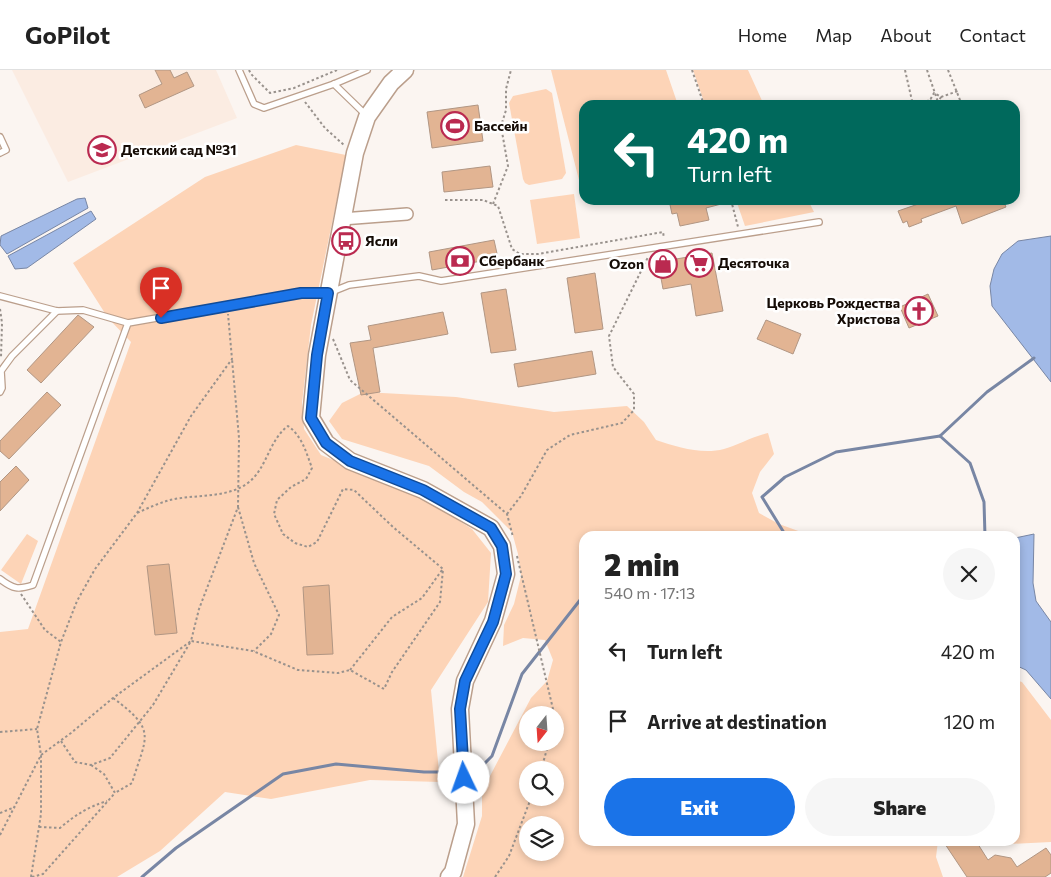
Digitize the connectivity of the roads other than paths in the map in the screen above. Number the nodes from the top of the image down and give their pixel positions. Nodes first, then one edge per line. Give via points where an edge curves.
1 (239, 70) edge
2 (367, 70) edge
3 (405, 70) edge
4 (334, 84) junction
5 (367, 116) junction
6 (0, 137) edge
7 (0, 153) edge
8 (407, 214) dead end
9 (342, 219) junction
10 (819, 222) dead end
11 (328, 293) junction
12 (0, 296) edge
13 (57, 311) junction
14 (128, 323) junction
15 (0, 371) edge
16 (0, 392) edge
17 (0, 580) edge
18 (449, 877) edge

1 - 4 lane via 254,104 264,108
2 - 4 lane
3 - 5 main road via 391,83
4 - 5 lane
5 - 9 main road via 355,153
6 - 7 lane via 6,150
8 - 9 street
9 - 11 main road
10 - 11 lane via 441,281 419,276 387,279 349,285
11 - 14 lane via 301,293
11 - 18 main road via 317,355 311,418 326,443 350,461 423,490 491,528 502,546 506,574 493,622 465,681 460,709 466,824
12 - 13 lane
13 - 14 lane via 83,310
13 - 15 lane
14 - 17 lane via 33,585 19,590
15 - 16 lane

